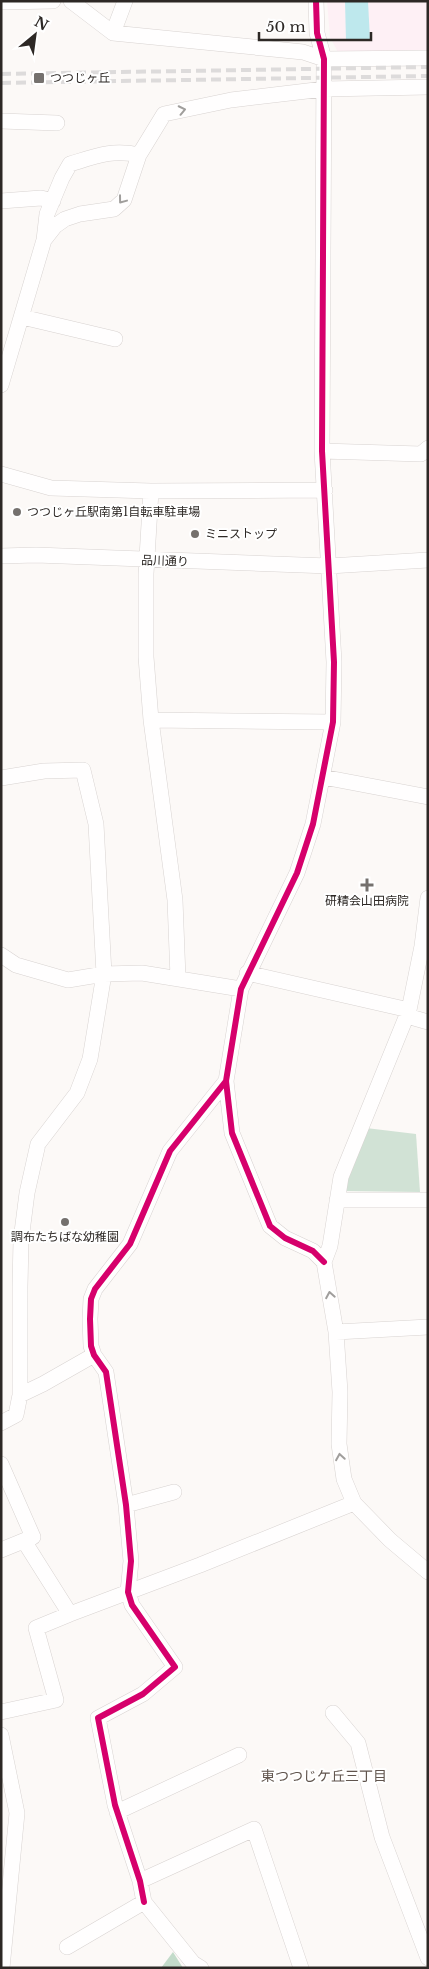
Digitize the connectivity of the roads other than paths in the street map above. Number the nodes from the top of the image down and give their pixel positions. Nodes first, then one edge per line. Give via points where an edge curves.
1 (53, 1) edge
2 (71, 1) edge
3 (125, 1) edge
4 (316, 1) edge
5 (1, 2) edge
6 (113, 32) junction
7 (428, 58) edge
8 (324, 59) junction
9 (428, 87) edge
10 (324, 89) junction
11 (1, 121) edge
12 (57, 123) dead end
13 (139, 155) junction
14 (1, 201) edge
15 (53, 201) junction
16 (44, 240) junction
17 (22, 317) junction
18 (115, 339) dead end
19 (1, 384) edge
20 (428, 448) edge
21 (322, 451) junction
22 (1, 474) edge
23 (325, 490) junction
24 (151, 491) junction
25 (1, 556) edge
26 (147, 560) junction
27 (428, 560) edge
28 (329, 566) junction
29 (150, 720) junction
30 (333, 722) junction
31 (323, 777) junction
32 (1, 778) edge
33 (428, 797) edge
34 (428, 898) edge
35 (1, 955) edge
36 (248, 973) junction
37 (104, 974) junction
38 (178, 978) junction
39 (241, 988) junction
40 (408, 1013) junction
41 (428, 1022) edge
42 (226, 1081) junction
43 (337, 1200) junction
44 (428, 1200) edge
45 (324, 1262) junction
46 (428, 1327) edge
47 (336, 1332) junction
48 (94, 1355) junction
49 (20, 1395) junction
50 (1, 1423) edge
51 (1, 1464) edge
52 (174, 1492) dead end
53 (354, 1503) junction
54 (126, 1505) junction
55 (24, 1541) junction
56 (1, 1550) edge
57 (428, 1572) edge
58 (128, 1592) junction
59 (70, 1614) junction
60 (1, 1712) edge
61 (333, 1713) dead end
62 (1, 1736) edge
63 (239, 1755) dead end
64 (117, 1812) junction
65 (140, 1881) junction
66 (144, 1902) junction
67 (67, 1947) dead end
68 (2, 1951) edge
69 (428, 1958) edge
70 (2, 1968) edge
71 (201, 1968) edge
72 (301, 1968) edge

1 - 5 street
2 - 6 street
3 - 6 street
4 - 8 street via 317,33
6 - 8 street via 303,52
7 - 8 street
8 - 10 street
9 - 10 street
13 -> 10 street via 164,114 231,100
10 - 21 street
11 - 12 street
13 - 15 street via 104,152 70,164
13 -> 16 street via 124,200 114,209 65,219
14 - 15 street via 41,198
15 - 16 street via 47,214
16 - 17 street
17 - 18 street
17 - 19 street
20 - 21 street via 420,454
21 - 23 street
22 - 24 street via 51,488
23 - 24 street
23 - 28 street
24 - 26 street
25 - 26 street, 品川通り
26 - 28 street, 品川通り
26 - 29 street via 145,638
27 - 28 street, 品川通り
28 - 30 street via 334,662
29 - 30 street
29 - 38 street via 175,900
30 - 31 street
31 - 33 street
31 - 36 street via 313,824 297,873
32 - 37 street via 44,771 83,770 96,824
34 - 40 street
35 - 37 street via 16,965 68,980
36 - 39 street
36 - 40 street
37 - 38 street via 142,973
37 - 49 street via 90,1059 77,1093 38,1144 27,1193 21,1240
38 - 39 street
39 - 42 street
40 - 41 street
40 - 43 street via 341,1177
42 - 45 street via 232,1133 270,1226 285,1238 313,1251
42 - 48 street via 170,1151 130,1244 95,1288 90,1319
43 - 44 street
43 - 45 street via 330,1246
47 -> 45 street
46 - 47 street
53 -> 47 street via 344,1479 338,1444 340,1392
48 - 49 street
48 - 54 street via 106,1372
49 - 50 street via 16,1415
51 - 55 street via 33,1537
52 - 54 street
53 - 57 street via 390,1540
53 - 58 street
54 - 58 street via 131,1561
55 - 56 street
55 - 59 street
58 - 59 street
58 - 64 street via 132,1605 176,1667 143,1694 98,1718
59 - 60 street via 36,1628 56,1700
61 - 69 street via 358,1743 382,1837
62 - 68 street via 17,1813
63 - 64 street via 216,1758
64 - 65 street
65 - 66 street
65 - 72 street via 254,1829
66 - 67 street
66 - 71 street via 193,1963
68 - 70 street

